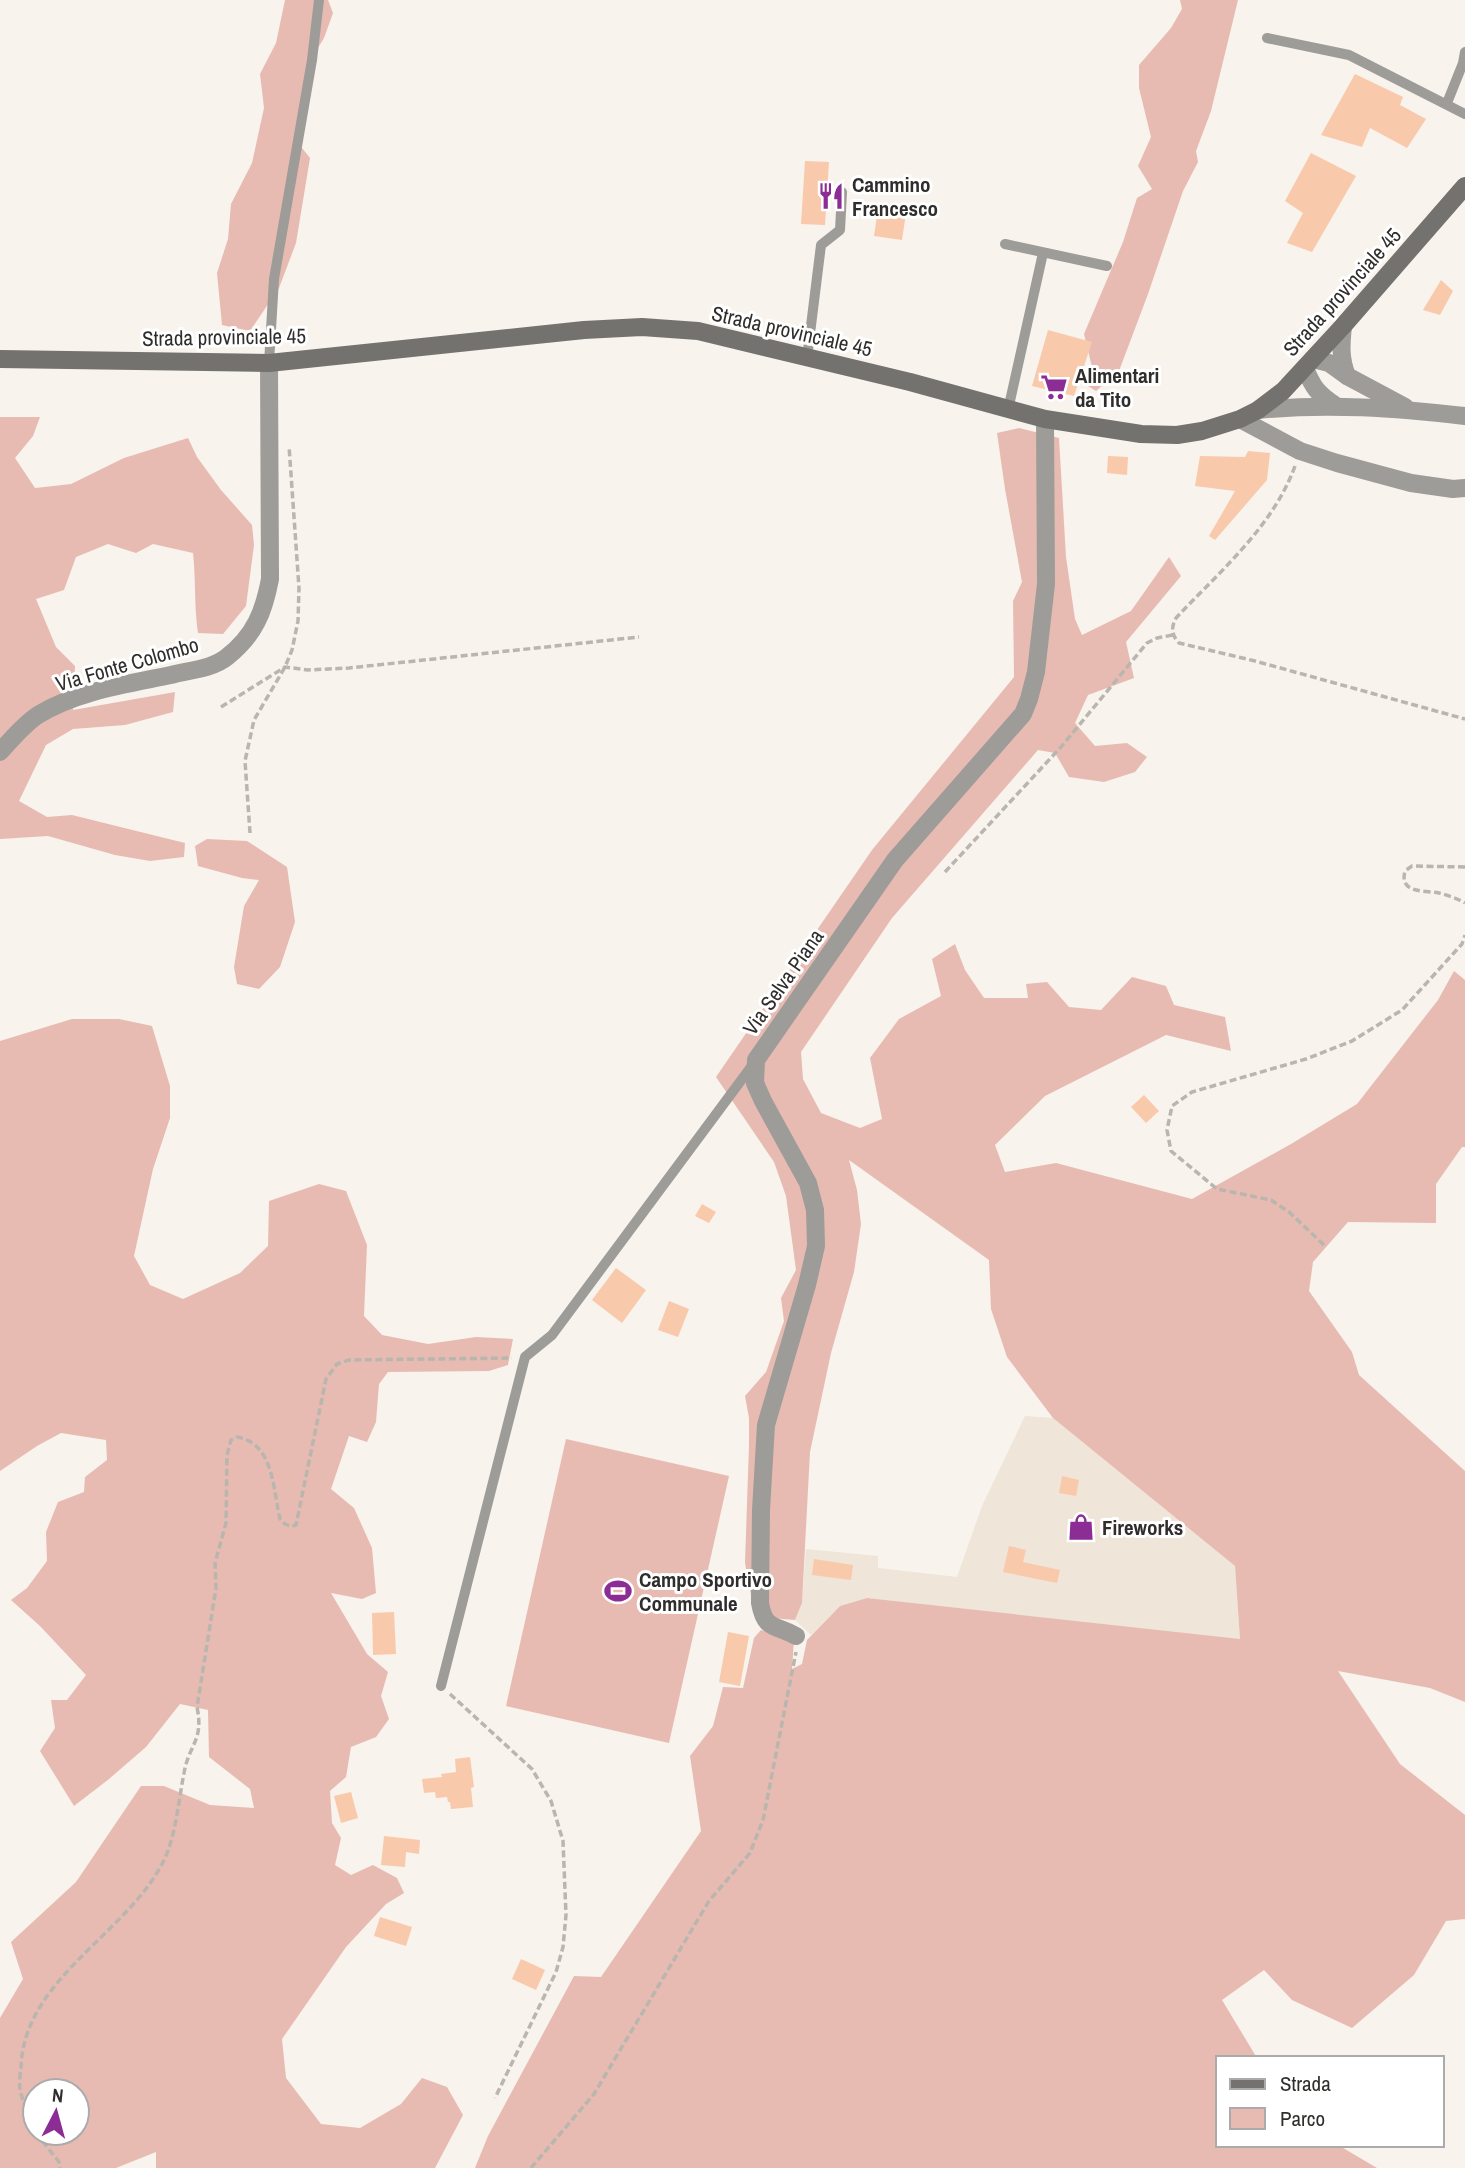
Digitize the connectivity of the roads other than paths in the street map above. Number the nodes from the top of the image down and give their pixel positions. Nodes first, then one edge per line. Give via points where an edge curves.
1 (319, 0) edge
2 (1267, 38) dead end
3 (1465, 52) edge
4 (1447, 103) junction
5 (1465, 114) edge
6 (1465, 186) edge
7 (842, 192) dead end
8 (1005, 244) dead end
9 (1043, 253) junction
10 (1107, 266) dead end
11 (1343, 326) junction
12 (807, 358) junction
13 (0, 359) edge
14 (269, 363) junction
15 (1309, 363) junction
16 (1347, 376) junction
17 (1336, 406) junction
18 (1008, 410) junction
19 (1258, 410) junction
20 (1411, 410) junction
21 (1465, 416) edge
22 (1045, 419) junction
23 (1240, 419) junction
24 (1465, 488) edge
25 (0, 752) edge
26 (756, 1060) junction
27 (794, 1635) road end
28 (441, 1686) road end

1 - 14 lane via 274,279
2 - 4 lane via 1349,55
3 - 4 lane
4 - 5 lane
6 - 11 main road, Strada provinciale 45
7 - 12 lane via 841,230 821,245
8 - 9 lane
9 - 10 lane
9 - 18 lane
11 - 15 main road, Strada provinciale 45
11 - 16 street via 1340,348
12 - 14 main road, Strada provinciale 45 via 698,331 642,327
12 - 18 main road, Strada provinciale 45
13 - 14 main road, Strada provinciale 45
14 - 25 street, Via Fonte Colombo via 270,570 265,606 254,628 226,658 210,666 109,688 40,714
15 - 16 street via 1329,363
15 - 17 street via 1312,386
15 - 19 main road, Strada provinciale 45
16 - 20 street
17 - 19 street
17 - 20 street
18 - 22 main road, Strada provinciale 45
19 - 23 main road, Strada provinciale 45
20 - 21 street
22 - 23 main road, Strada provinciale 45 via 1177,435
22 - 26 street, Via Selva Piana via 1046,584 1036,672 1026,706 895,860
23 - 24 street via 1300,452 1411,483
26 - 27 street, Via Selva Piana via 755,1083 808,1183 815,1210 816,1246 766,1425 761,1510 763,1616 772,1627
26 - 28 lane via 552,1335 524,1357

